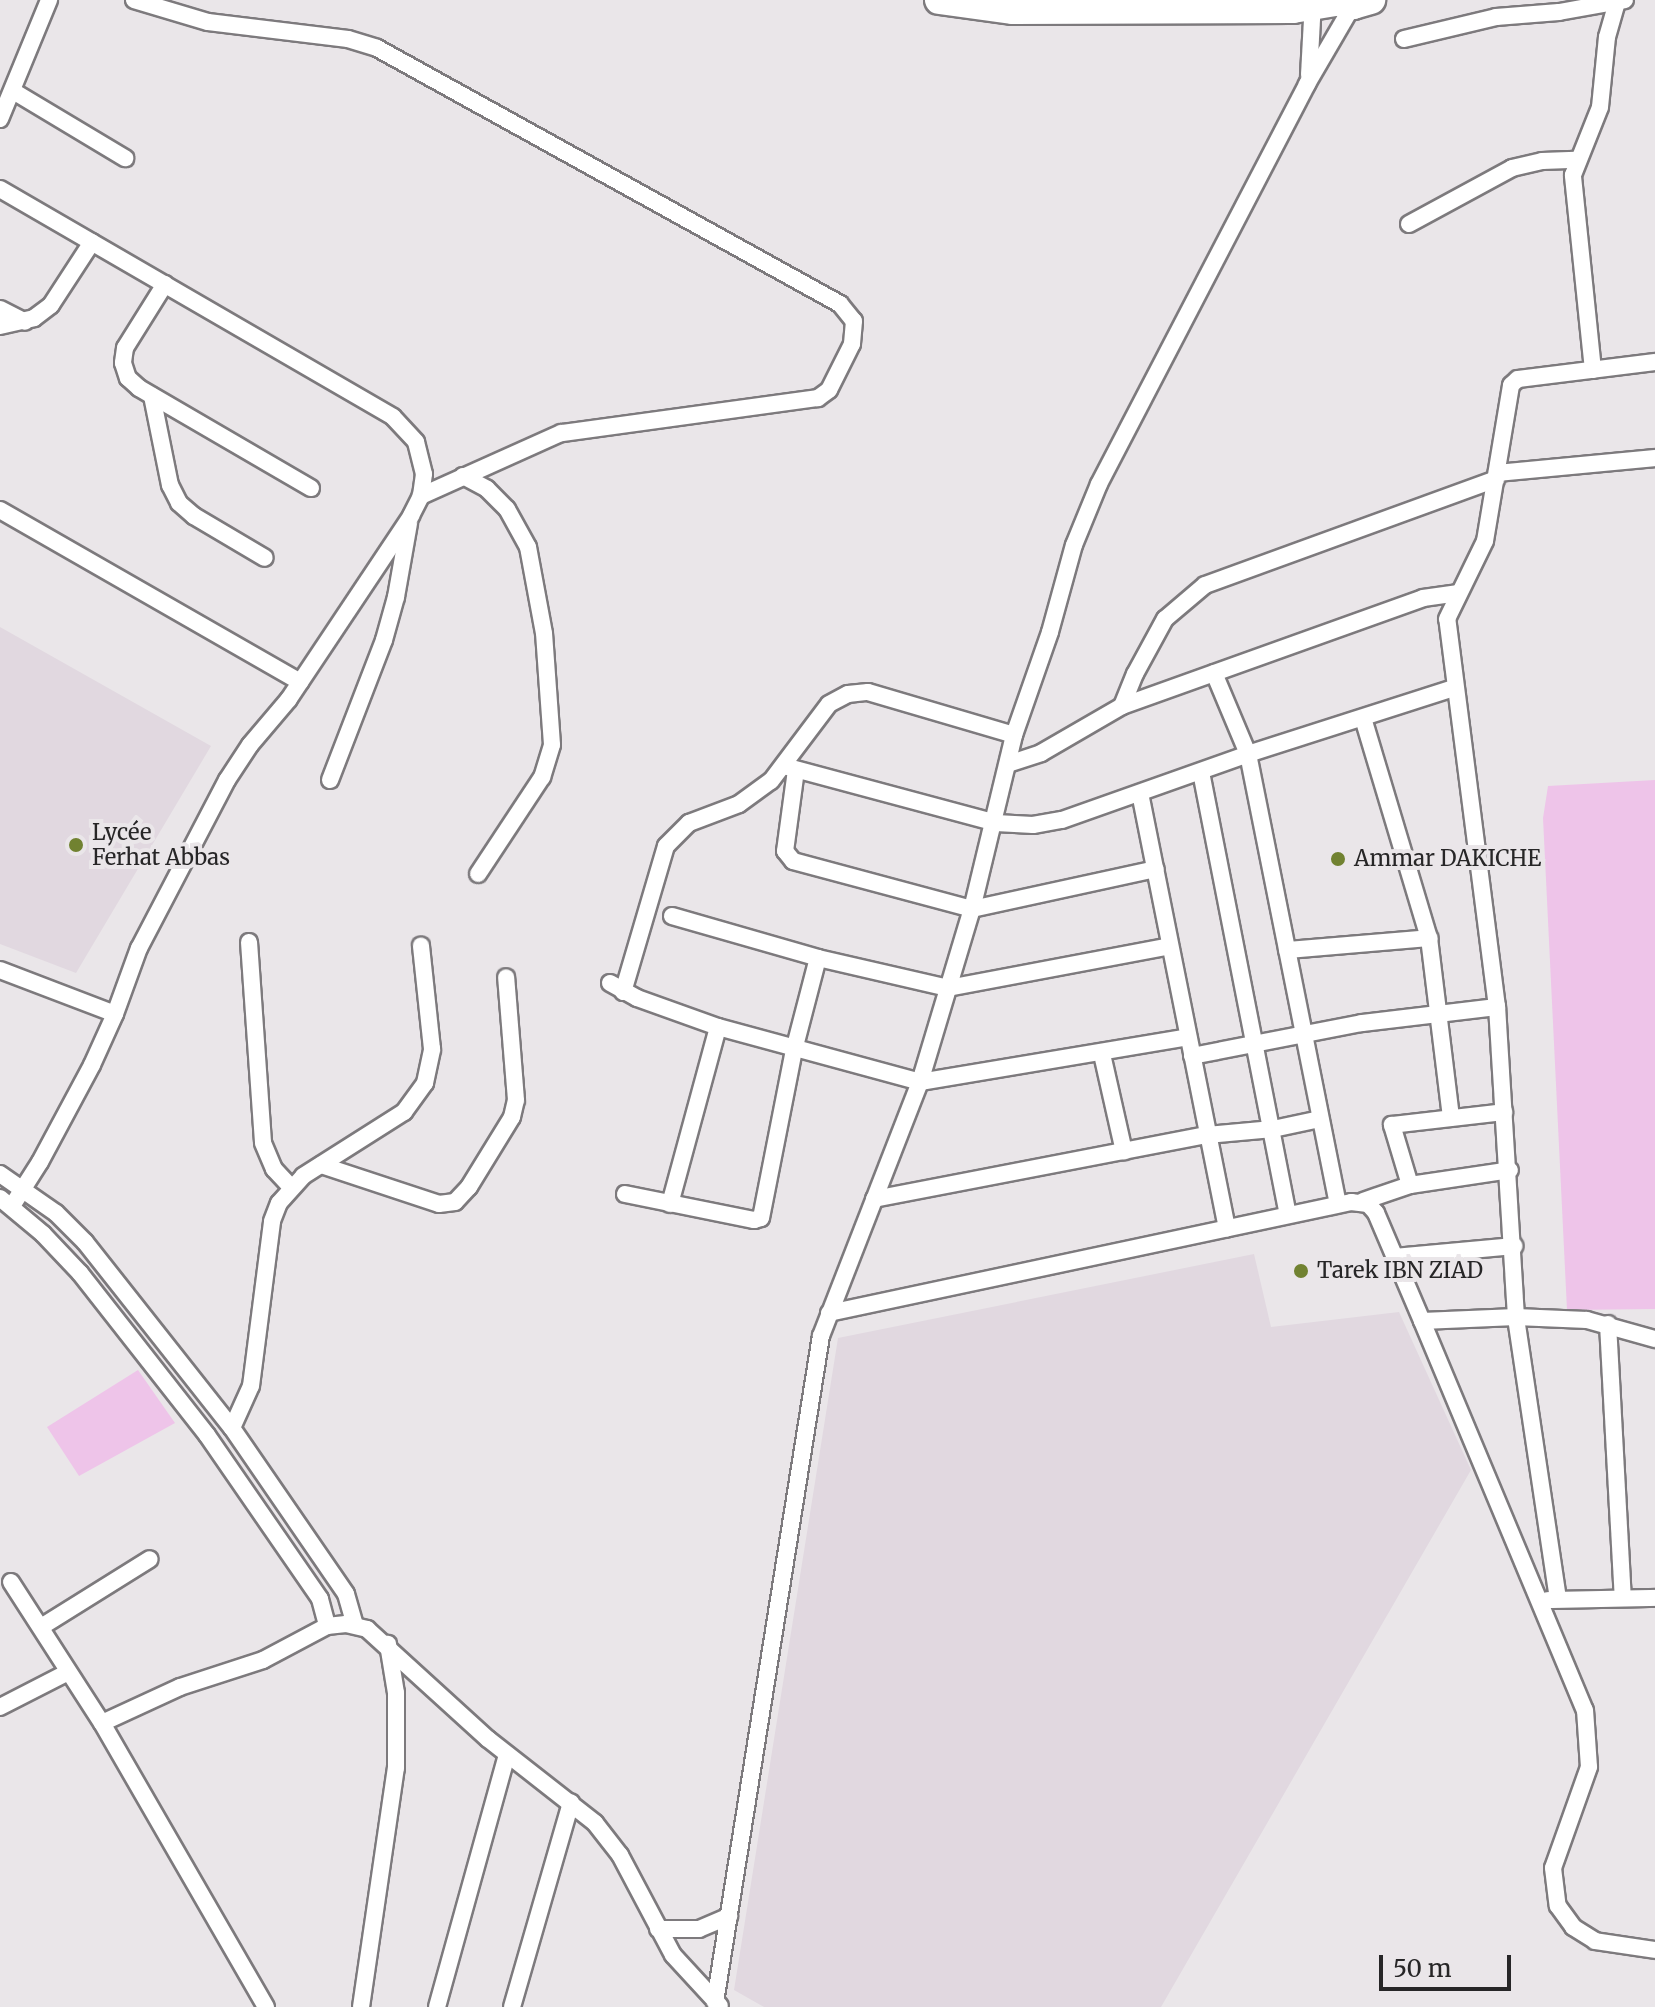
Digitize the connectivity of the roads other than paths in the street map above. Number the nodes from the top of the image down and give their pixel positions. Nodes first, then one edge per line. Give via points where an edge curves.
1 (49, 0) edge
2 (134, 0) edge
3 (939, 0) edge
4 (1621, 1) edge
5 (1345, 2) edge
6 (1404, 39) dead end
7 (1307, 84) junction
8 (13, 91) junction
9 (0, 119) edge
10 (125, 158) dead end
11 (1576, 160) junction
12 (0, 189) edge
13 (1409, 224) dead end
14 (92, 242) junction
15 (165, 284) junction
16 (0, 309) edge
17 (25, 322) junction
18 (0, 326) edge
19 (1655, 362) edge
20 (1593, 370) junction
21 (152, 396) junction
22 (1655, 458) edge
23 (463, 476) junction
24 (1496, 476) junction
25 (311, 488) dead end
26 (421, 496) junction
27 (0, 510) edge
28 (411, 516) junction
29 (265, 558) dead end
30 (1459, 593) junction
31 (1214, 673) junction
32 (300, 682) junction
33 (1453, 688) junction
34 (1122, 706) junction
35 (1363, 718) junction
36 (1014, 735) junction
37 (1248, 754) junction
38 (1008, 764) junction
39 (790, 768) junction
40 (1201, 772) junction
41 (330, 780) dead end
42 (1140, 793) junction
43 (996, 823) junction
44 (1156, 869) junction
45 (478, 874) dead end
46 (972, 909) junction
47 (672, 916) dead end
48 (1429, 938) junction
49 (249, 942) dead end
50 (421, 946) dead end
51 (1170, 946) junction
52 (1287, 950) junction
53 (818, 958) junction
54 (0, 970) edge
55 (506, 977) dead end
56 (948, 988) junction
57 (1497, 1007) junction
58 (115, 1014) junction
59 (1440, 1016) junction
60 (718, 1027) junction
61 (1302, 1033) junction
62 (1188, 1037) junction
63 (1253, 1045) junction
64 (794, 1050) junction
65 (1102, 1054) junction
66 (1192, 1056) junction
67 (920, 1082) junction
68 (1504, 1112) junction
69 (1451, 1118) junction
70 (1320, 1119) junction
71 (1273, 1129) junction
72 (1207, 1135) junction
73 (1124, 1152) junction
74 (321, 1165) junction
75 (1510, 1170) junction
76 (0, 1174) edge
77 (1410, 1185) junction
78 (290, 1186) junction
79 (24, 1189) junction
80 (625, 1194) dead end
81 (874, 1199) junction
82 (1363, 1201) junction
83 (6, 1202) edge
84 (670, 1204) junction
85 (1338, 1204) junction
86 (1288, 1215) junction
87 (1227, 1228) junction
88 (1514, 1246) junction
89 (1394, 1257) junction
90 (829, 1313) junction
91 (1516, 1317) junction
92 (1422, 1321) junction
93 (1608, 1324) junction
94 (1655, 1339) edge
95 (232, 1428) junction
96 (150, 1559) dead end
97 (11, 1582) dead end
98 (1623, 1598) junction
99 (1655, 1598) edge
100 (1558, 1599) junction
101 (1539, 1600) junction
102 (355, 1625) junction
103 (327, 1626) junction
104 (41, 1627) junction
105 (388, 1644) junction
106 (68, 1672) junction
107 (0, 1707) edge
108 (102, 1723) junction
109 (507, 1755) junction
110 (571, 1802) junction
111 (729, 1916) junction
112 (658, 1929) junction
113 (1655, 1950) edge
114 (710, 2002) edge
115 (266, 2007) edge
116 (361, 2007) edge
117 (437, 2007) edge
118 (512, 2007) edge

1 - 8 street
2 - 23 street via 196,19 348,39 377,48 840,304 854,321 852,344 829,390 818,398 561,433
3 - 5 highway via 1013,10
4 - 6 street via 1496,17
4 - 11 street via 1607,37 1600,107
5 - 7 street
5 - 7 street
7 - 36 street via 1099,484 1074,545
8 - 9 street
8 - 10 street
11 - 13 street via 1512,168
11 - 20 street via 1573,182
12 - 14 street
14 - 15 street
14 - 17 street via 51,305
15 - 21 street via 123,356 128,378
15 - 26 street via 402,424 420,452
16 - 17 street
17 - 18 street
19 - 20 street
20 - 24 street via 1518,379 1511,385
21 - 25 street
21 - 29 street via 170,485 179,503
22 - 24 street
23 - 26 street
23 - 45 street via 507,509 528,547 544,633 552,745 542,777
24 - 30 street via 1485,541
24 - 34 street via 1205,585 1165,619
26 - 28 street
27 - 32 street
28 - 32 street
28 - 41 street via 384,640
30 - 31 street via 1423,598
30 - 33 street via 1447,619
31 - 34 street
31 - 37 street
32 - 58 street via 227,780 139,948
33 - 35 street
33 - 57 street
34 - 38 street via 1041,753
35 - 37 street
35 - 48 street
36 - 38 street
36 - 39 street via 858,692 829,704
37 - 40 street
37 - 52 street
38 - 43 street
39 - 43 street
39 - 46 street via 785,851 790,860
39 - 60 street via 722,813 689,823 666,846 616,987
40 - 42 street
40 - 63 street
42 - 43 street via 1048,823
42 - 44 street
43 - 46 street
44 - 46 street
44 - 51 street
46 - 56 street
47 - 53 street
48 - 52 street
48 - 59 street
49 - 78 street via 263,1143 274,1169
50 - 74 street via 432,1049 425,1083 404,1112
51 - 56 street
51 - 62 street
52 - 61 street
53 - 56 street
53 - 64 street
54 - 58 street
55 - 74 street via 516,1100 512,1117 455,1202 439,1204
56 - 67 street
57 - 59 street
57 - 68 street
58 - 79 street
59 - 61 street
59 - 69 street
60 - 64 street
60 - 84 street
61 - 63 street
61 - 70 street
62 - 65 street
62 - 66 street
63 - 66 street
63 - 71 street
64 - 67 street
64 - 84 street via 761,1218
65 - 67 street
65 - 73 street
66 - 72 street
67 - 81 street
68 - 69 street
68 - 75 street
69 - 77 street via 1392,1125
70 - 71 street
70 - 85 street
71 - 72 street
71 - 86 street
72 - 73 street
72 - 87 street
73 - 81 street
74 - 78 street
75 - 77 street
75 - 88 street
76 - 79 street
77 - 82 street
78 - 95 street via 272,1221 252,1378
79 - 83 street
79 - 95 street via 85,1242
80 - 84 street
81 - 90 street
82 - 85 street
82 - 89 street via 1376,1213
83 - 103 street via 80,1273 207,1435 320,1599
85 - 86 street
86 - 87 street
87 - 90 street
88 - 89 street
88 - 91 street
89 - 92 street
90 - 111 street via 816,1360
91 - 92 street
91 - 93 street
91 - 100 street
92 - 101 street
93 - 94 street
93 - 98 street
95 - 102 street via 346,1594
96 - 104 street
97 - 104 street
98 - 99 street
98 - 100 street
100 - 101 street
101 - 113 street via 1585,1710 1590,1748 1585,1786 1553,1868 1558,1906 1573,1927 1595,1941
102 - 103 street
102 - 105 street
103 - 108 street via 263,1660 180,1687
104 - 106 street
105 - 109 street
105 - 116 street via 396,1693 396,1768
106 - 107 street
106 - 108 street
108 - 115 street
109 - 110 street
109 - 117 street
110 - 112 street via 620,1855
110 - 118 street
111 - 112 street via 699,1929
111 - 114 street
112 - 114 street

